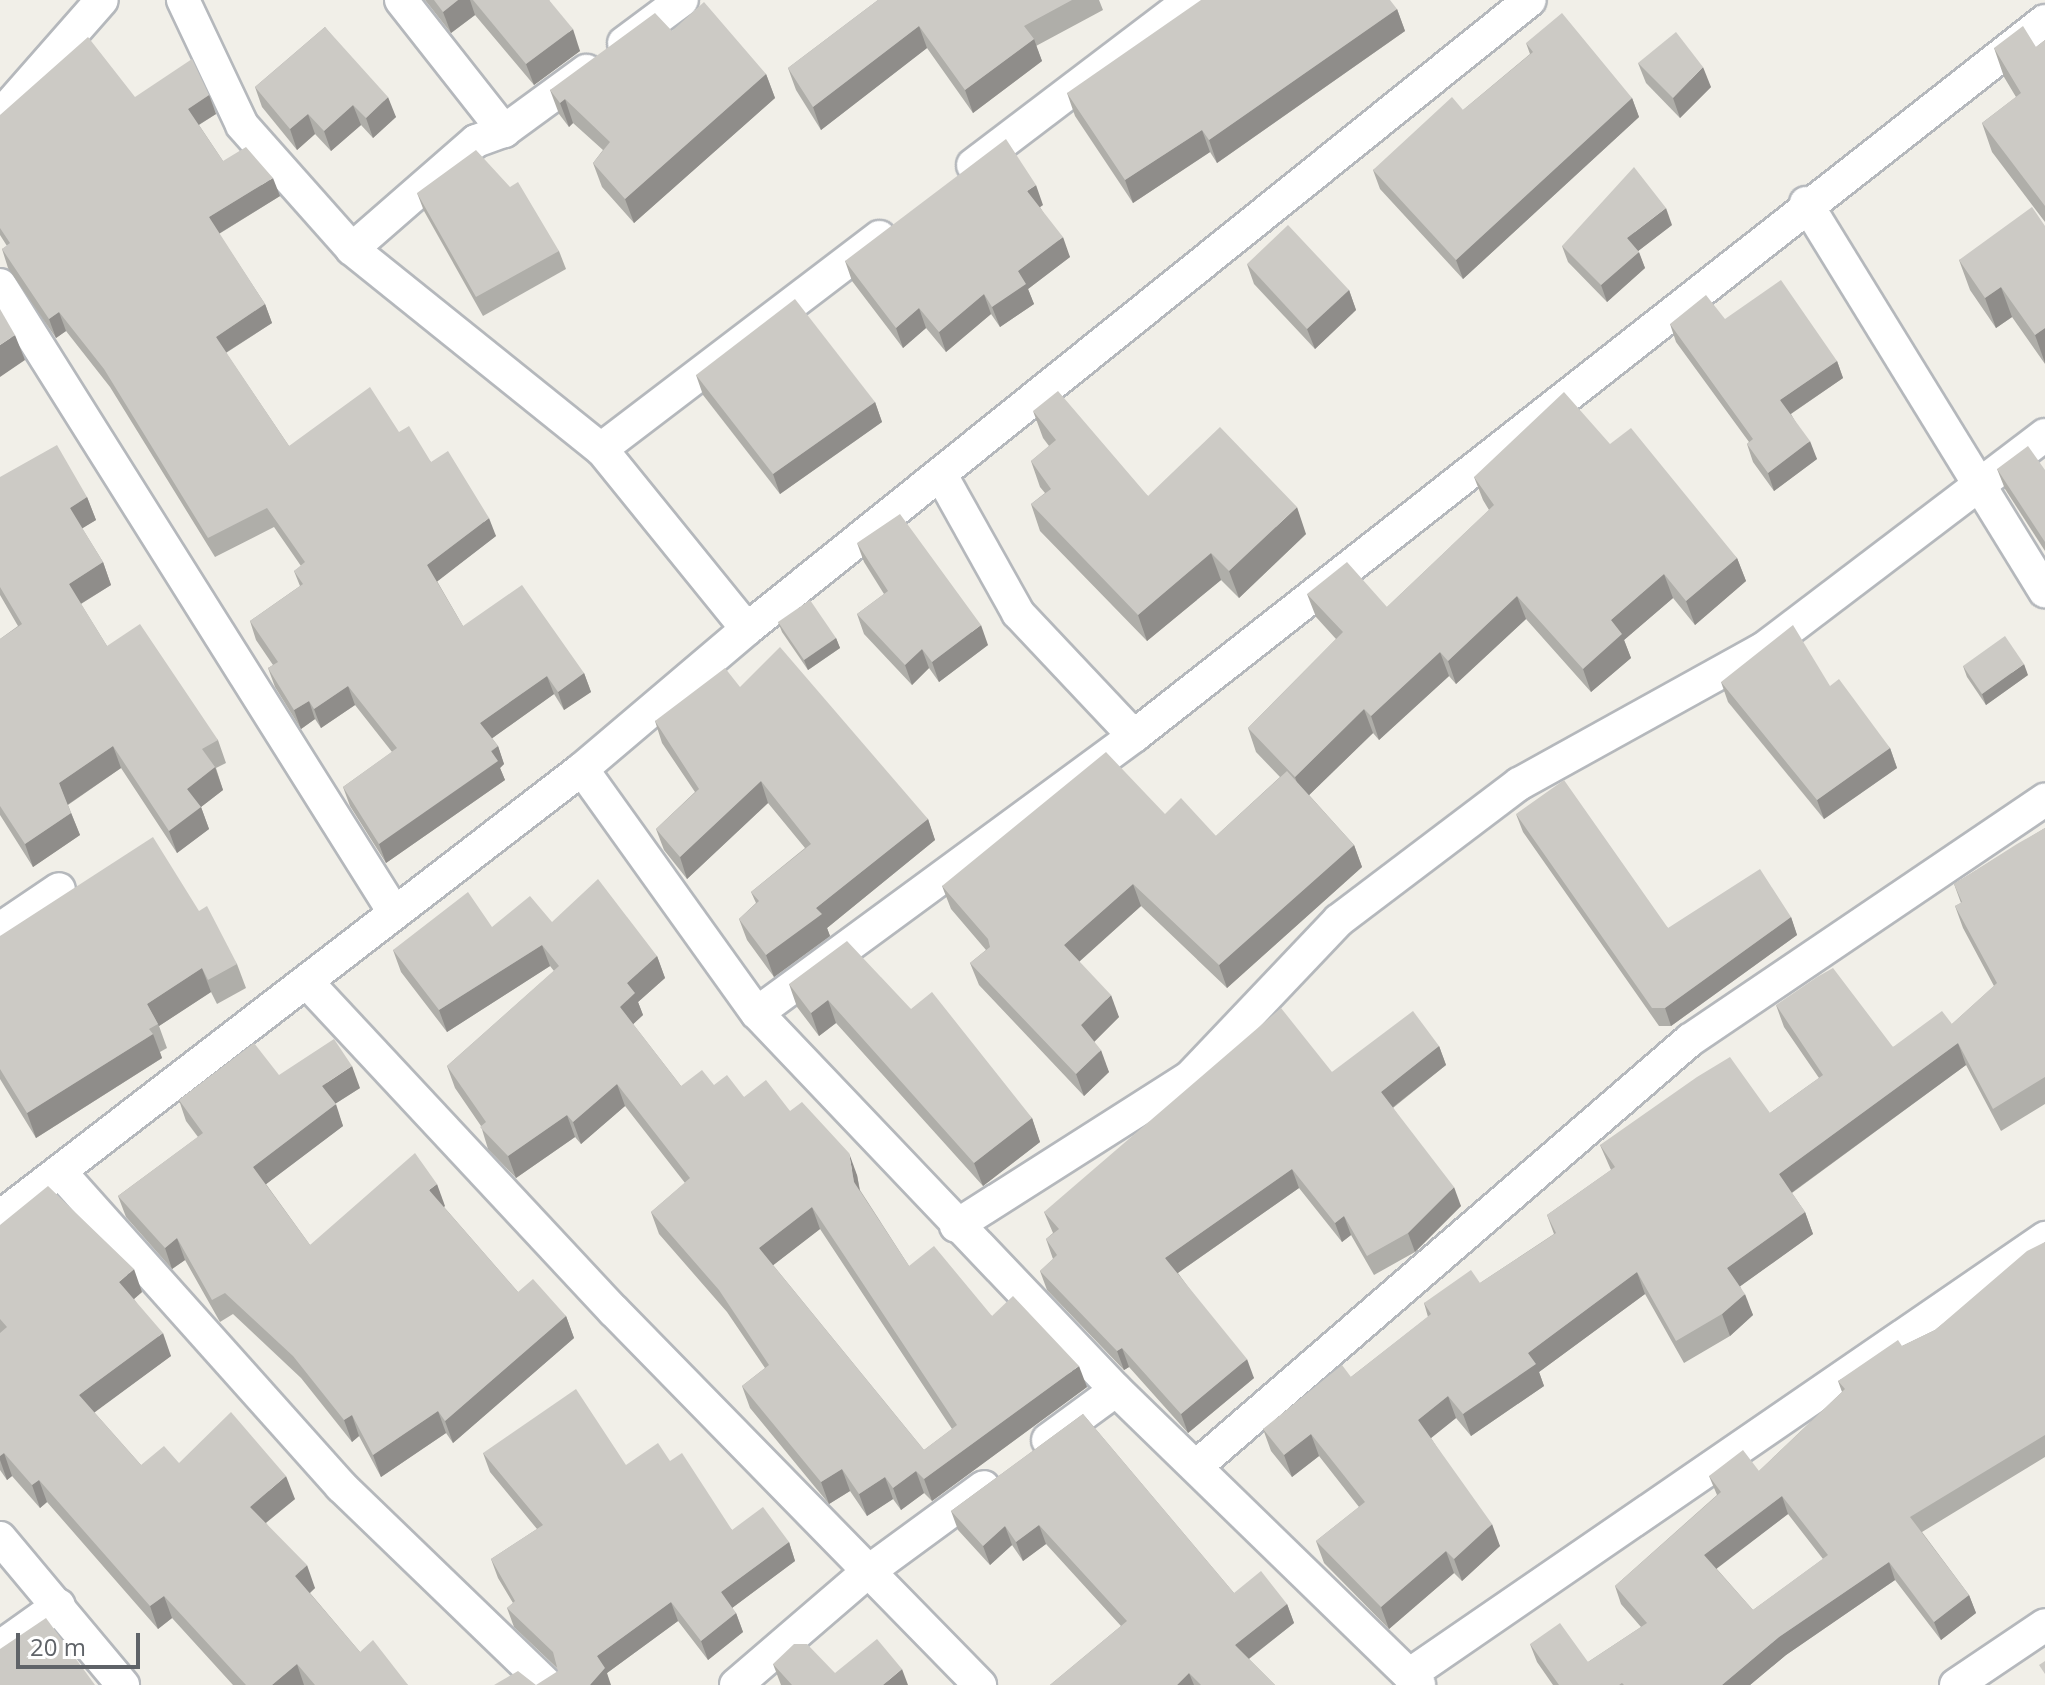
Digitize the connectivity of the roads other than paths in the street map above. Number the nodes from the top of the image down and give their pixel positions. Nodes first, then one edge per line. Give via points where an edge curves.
1 (102, 0) edge
2 (183, 0) edge
3 (401, 0) edge
4 (682, 0) edge
5 (1190, 0) edge
6 (1530, 0) edge
7 (2045, 21) edge
8 (0, 116) edge
9 (504, 131) junction
10 (952, 181) edge
11 (1806, 203) junction
12 (902, 220) edge
13 (352, 249) junction
14 (0, 285) edge
15 (2045, 435) edge
16 (601, 449) junction
17 (941, 475) junction
18 (1973, 485) junction
19 (2045, 591) edge
20 (747, 629) junction
21 (1134, 736) junction
22 (582, 769) junction
23 (2045, 800) edge
24 (59, 889) dead end
25 (394, 912) junction
26 (0, 929) edge
27 (307, 982) junction
28 (757, 1013) junction
29 (62, 1174) junction
30 (0, 1217) edge
31 (956, 1226) junction
32 (2045, 1238) edge
33 (1116, 1390) junction
34 (1199, 1464) junction
35 (0, 1538) edge
36 (865, 1574) junction
37 (59, 1605) junction
38 (2045, 1625) edge
39 (0, 1647) edge
40 (1414, 1680) edge
41 (123, 1685) edge
42 (547, 1685) edge
43 (736, 1685) edge
44 (980, 1685) edge
45 (1956, 1685) edge

1 - 8 street
2 - 13 street via 242,125
3 - 9 street
4 - 9 street
5 - 10 street
6 - 17 street
7 - 11 street
9 - 13 street via 476,141
11 - 18 street
11 - 21 street
12 - 16 street
13 - 16 street
14 - 25 street
15 - 18 street
16 - 20 street
17 - 20 street
17 - 21 street via 1018,613
18 - 19 street
18 - 31 street via 1763,649 1519,784 1339,920 1190,1077
20 - 22 street
21 - 28 street
22 - 25 street
22 - 28 street
23 - 34 street via 1690,1040
24 - 26 street
25 - 27 street
27 - 29 street
27 - 36 street
28 - 31 street
29 - 30 street
29 - 42 street via 341,1486
31 - 33 street
32 - 40 street
33 - 34 street
33 - 36 street
34 - 40 street
35 - 37 street
36 - 43 street
36 - 44 street
37 - 39 street
37 - 41 street
38 - 45 street

